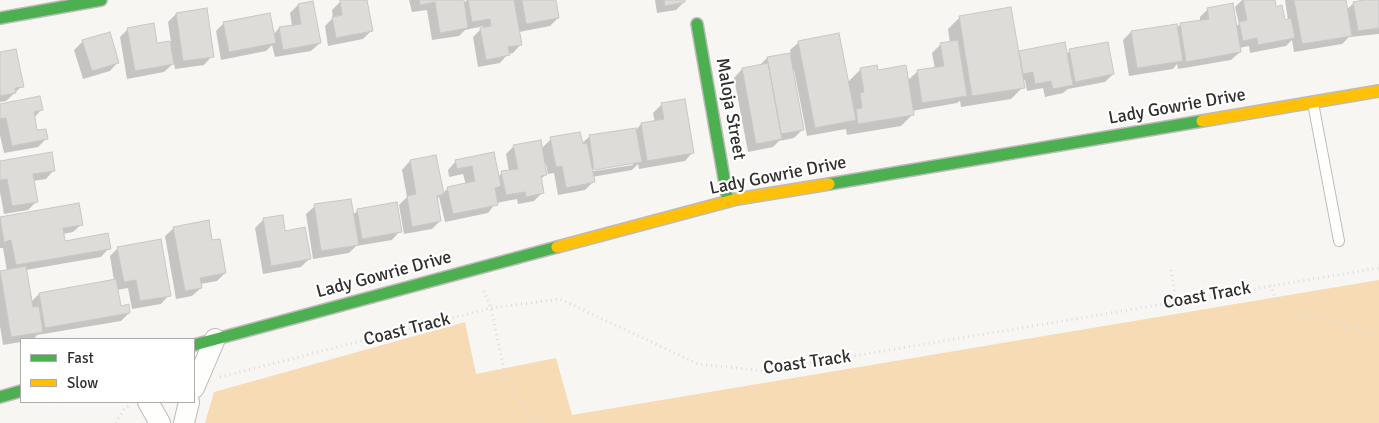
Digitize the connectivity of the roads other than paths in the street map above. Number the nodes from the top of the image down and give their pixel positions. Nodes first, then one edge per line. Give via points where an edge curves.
1 (101, 0) edge
2 (0, 18) edge
3 (697, 24) dead end
4 (1379, 91) edge
5 (1313, 102) junction
6 (728, 201) junction
7 (1338, 241) dead end
8 (215, 339) junction
9 (195, 345) edge
10 (195, 386) edge
11 (20, 391) edge
12 (0, 397) edge
13 (149, 403) edge
14 (190, 403) edge
15 (160, 423) edge
16 (184, 423) edge

1 - 2 main road
3 - 6 main road, Maloja Street
4 - 5 main road, Lady Gowrie Drive
5 - 6 main road, Lady Gowrie Drive
5 - 7 lane
6 - 8 main road, Lady Gowrie Drive
8 - 9 main road, Lady Gowrie Drive
8 - 10 street
11 - 12 main road
13 - 15 street
14 - 16 street

